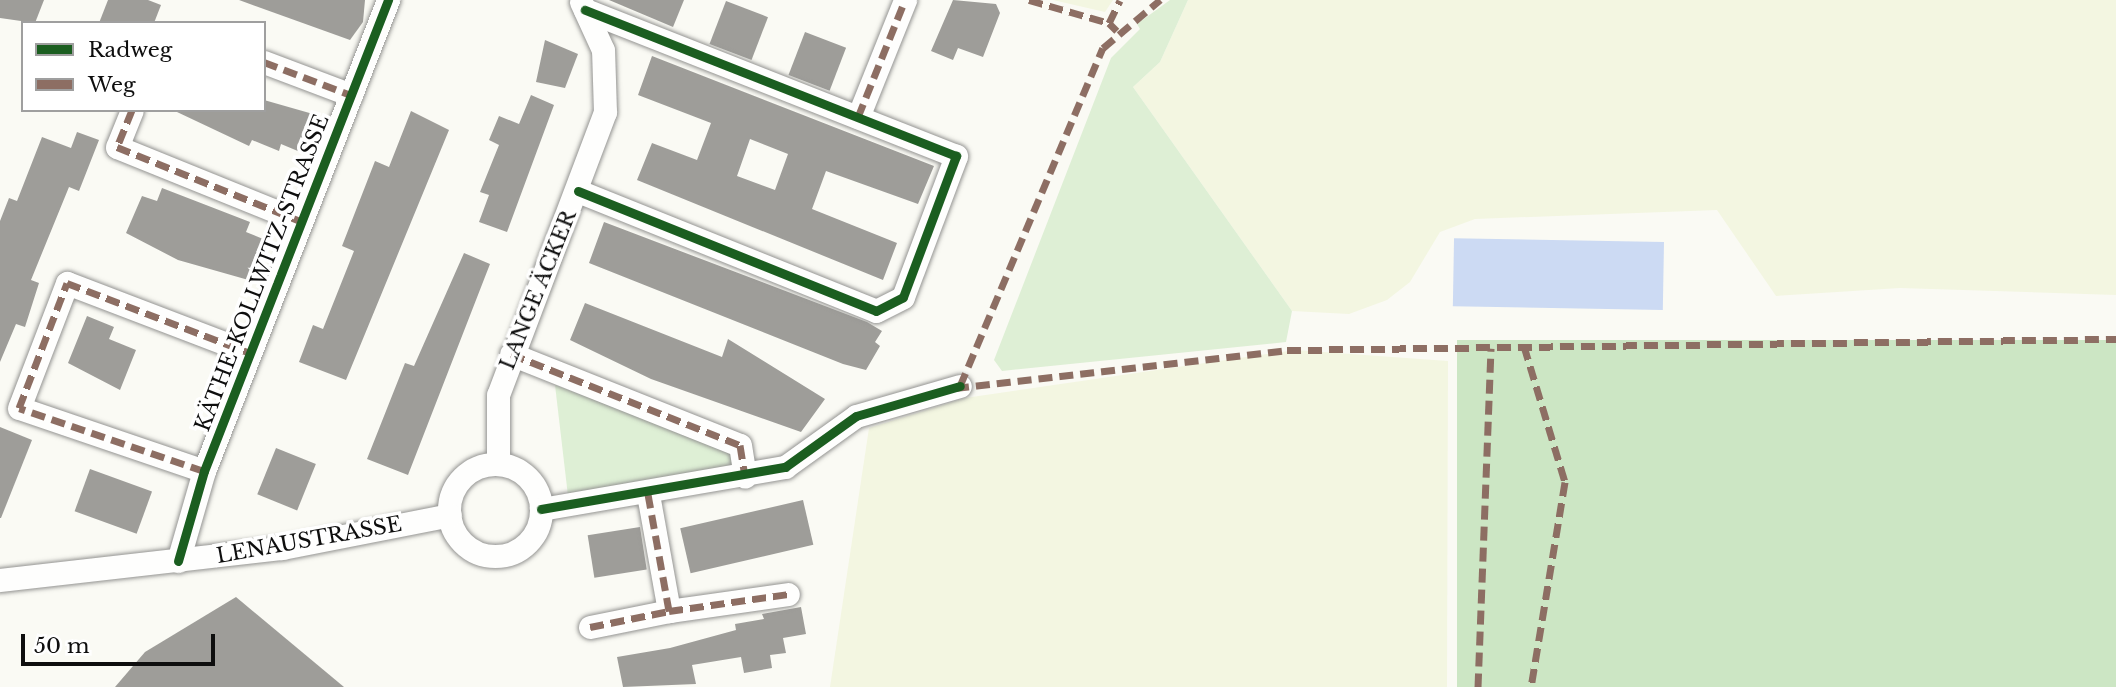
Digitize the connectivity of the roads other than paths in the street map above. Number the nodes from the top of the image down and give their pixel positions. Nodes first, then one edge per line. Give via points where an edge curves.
1 (388, 0) edge
2 (905, 0) edge
3 (582, 5) edge
4 (266, 63) edge
5 (351, 94) junction
6 (131, 112) edge
7 (858, 117) junction
8 (578, 191) junction
9 (300, 221) junction
10 (248, 352) junction
11 (511, 354) junction
12 (960, 386) dead end
13 (498, 464) junction
14 (204, 471) junction
15 (745, 477) junction
16 (648, 494) junction
17 (541, 509) junction
18 (450, 515) junction
19 (178, 561) junction
20 (0, 580) edge
21 (788, 594) dead end
22 (669, 611) junction
23 (590, 627) dead end

1 - 5 street, KÄTHE-KOLLWITZ-STRASSE
2 - 7 street
3 - 7 street
3 - 8 street, LANGE ÄCKER via 603,50 606,112
4 - 5 street
5 - 9 street, KÄTHE-KOLLWITZ-STRASSE
6 - 9 street via 117,148
7 - 8 street via 956,156 903,298 876,311
8 - 11 street, LANGE ÄCKER
9 - 10 street, KÄTHE-KOLLWITZ-STRASSE
10 - 14 street, KÄTHE-KOLLWITZ-STRASSE
10 - 14 street via 66,283 19,408
11 - 13 street, LANGE ÄCKER via 498,395
11 - 15 street via 740,445
12 - 15 street via 856,416 785,467
13 - 17 street via 533,483
13 - 18 street via 466,475 453,493
14 - 19 street, KÄTHE-KOLLWITZ-STRASSE
15 - 16 street
16 - 17 street
16 - 22 street
17 - 18 street via 530,540 501,555 471,549
18 - 19 street, LENAUSTRASSE via 342,538
19 - 20 street, LENAUSTRASSE
21 - 22 street
22 - 23 street

